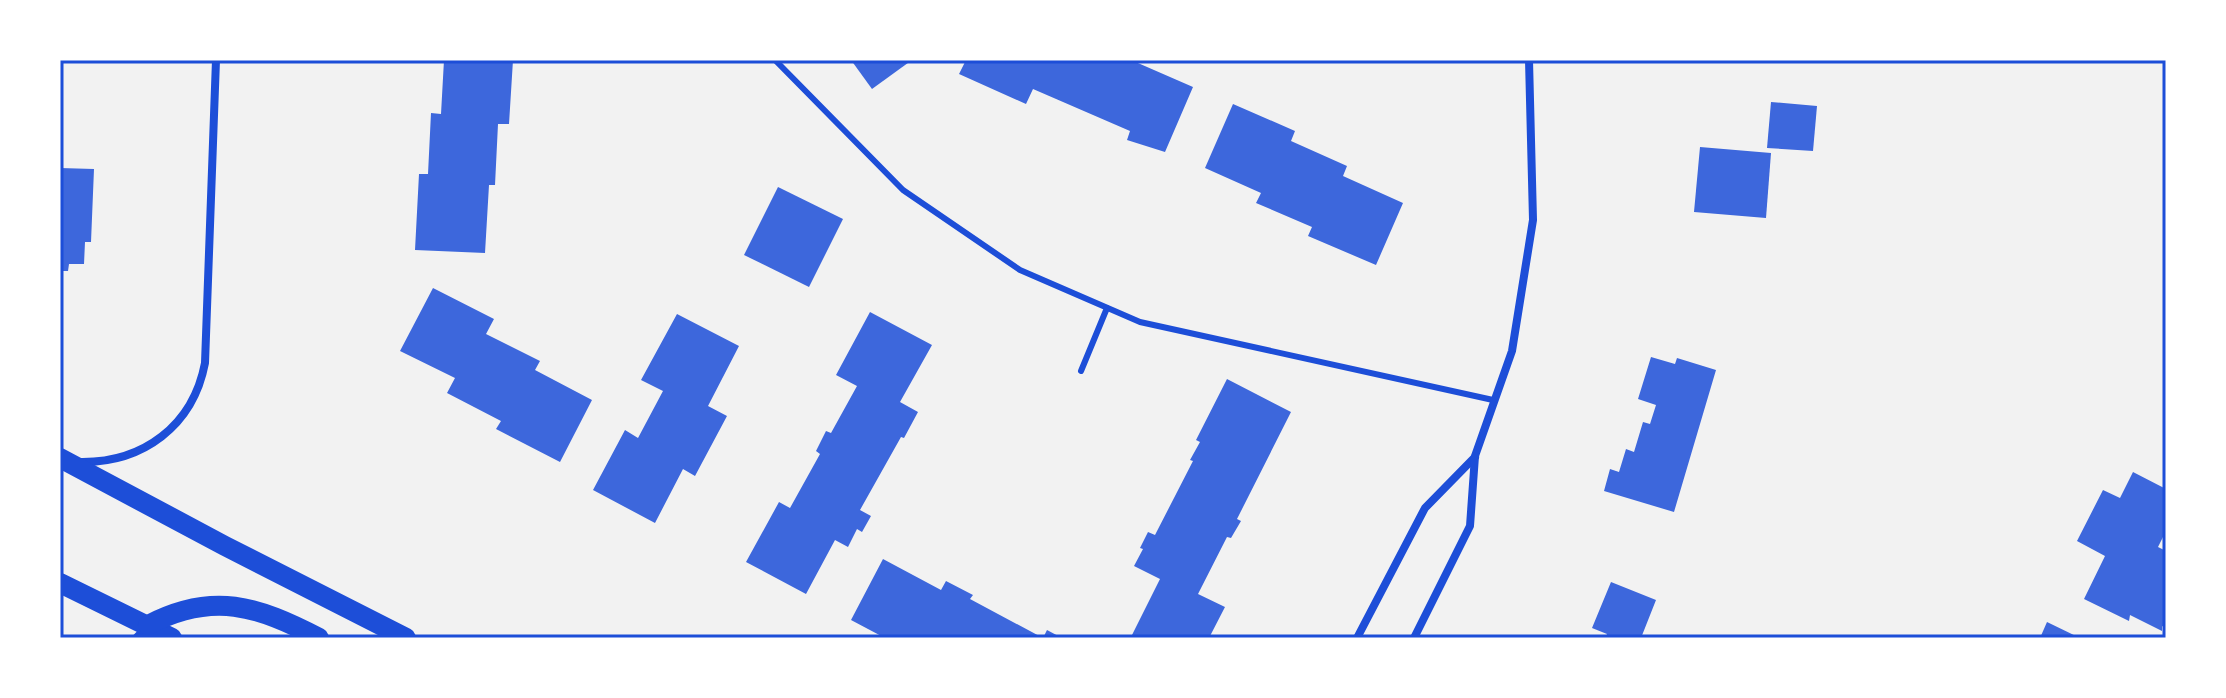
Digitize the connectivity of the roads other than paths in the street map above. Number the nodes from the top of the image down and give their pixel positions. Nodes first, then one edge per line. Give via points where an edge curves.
1 (216, 60) edge
2 (775, 60) edge
3 (1529, 60) edge
4 (1107, 308) junction
5 (1081, 371) dead end
6 (1493, 400) junction
7 (1475, 456) junction
8 (64, 460) edge
9 (60, 583) edge
10 (142, 632) edge
11 (172, 638) edge
12 (319, 638) edge
13 (406, 638) edge
14 (1357, 638) edge
15 (1414, 638) edge

1 - 8 street via 201,381 185,414 131,456 104,463
2 - 4 lane via 903,190 1020,270
3 - 6 street via 1533,220 1512,351
4 - 5 lane
4 - 6 lane via 1140,322
6 - 7 street
7 - 14 street via 1425,508
7 - 15 street via 1470,526
8 - 13 main road
9 - 10 main road
10 - 11 main road
10 - 12 main road via 186,608 213,606 277,616

